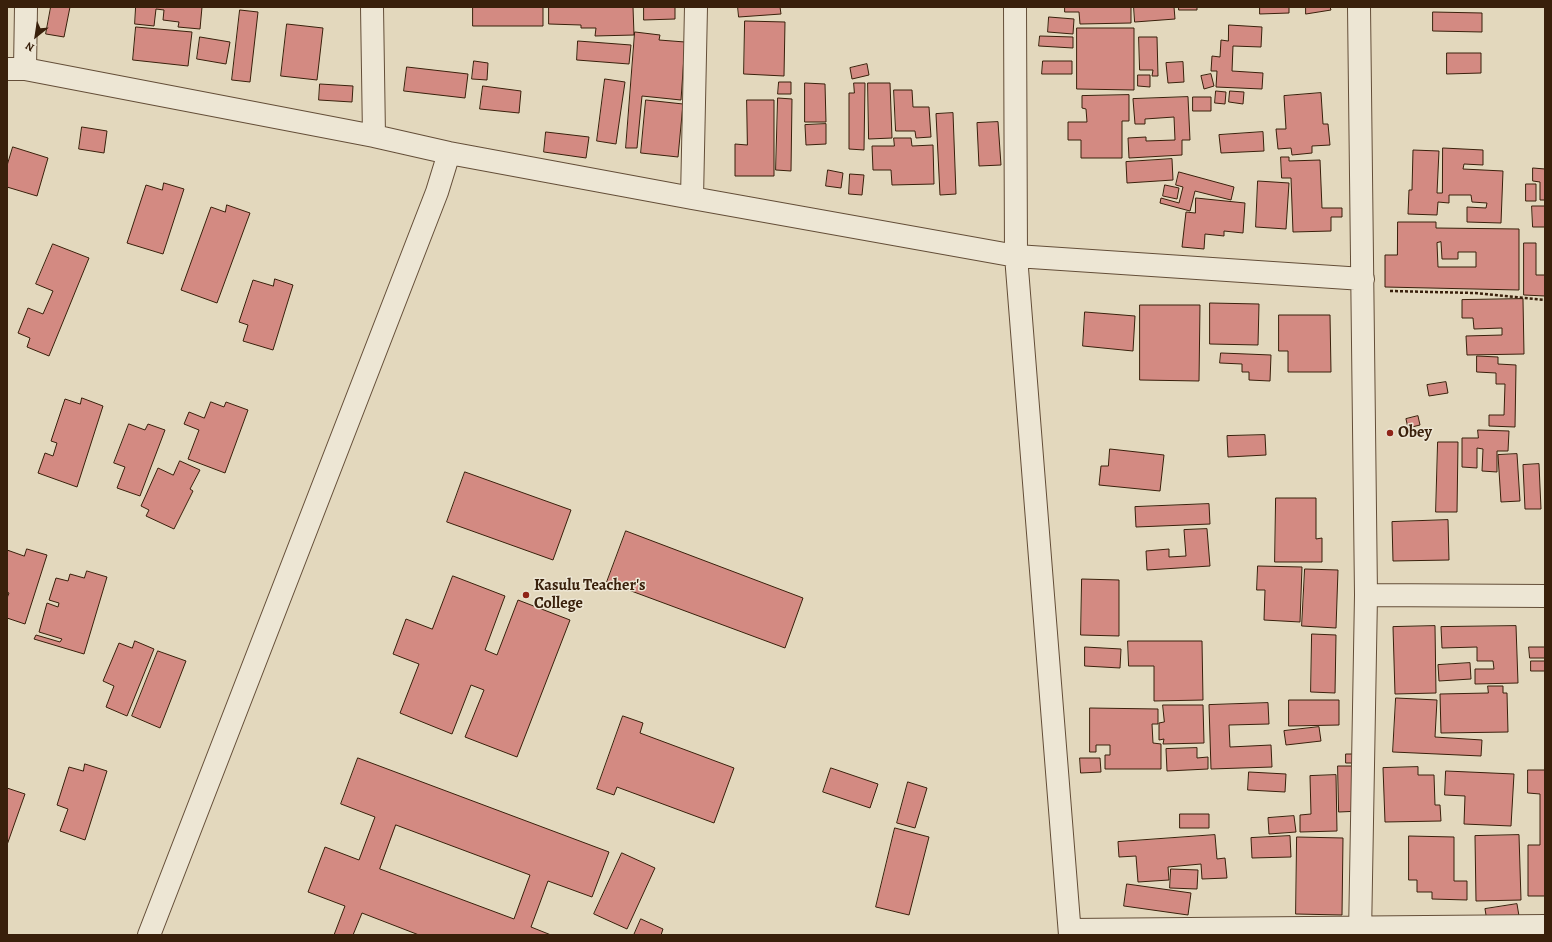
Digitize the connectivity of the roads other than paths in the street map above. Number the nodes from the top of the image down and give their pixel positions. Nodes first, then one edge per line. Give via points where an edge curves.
1 (26, 7) edge
2 (372, 7) edge
3 (696, 7) edge
4 (1015, 7) edge
5 (1358, 7) edge
6 (16, 69) edge
7 (374, 136) junction
8 (450, 153) junction
9 (692, 198) junction
10 (1016, 256) junction
11 (1362, 276) junction
12 (1366, 595) junction
13 (1545, 596) edge
14 (1545, 926) edge
15 (1360, 931) edge
16 (1070, 932) edge
17 (149, 935) edge

1 - 6 street
2 - 7 street
3 - 9 street
4 - 10 street
5 - 11 street
6 - 7 street
7 - 8 street
8 - 9 street
8 - 17 street
9 - 10 street
10 - 11 street
10 - 16 street
11 - 12 street
12 - 13 street
12 - 15 street
14 - 15 street
15 - 16 street

